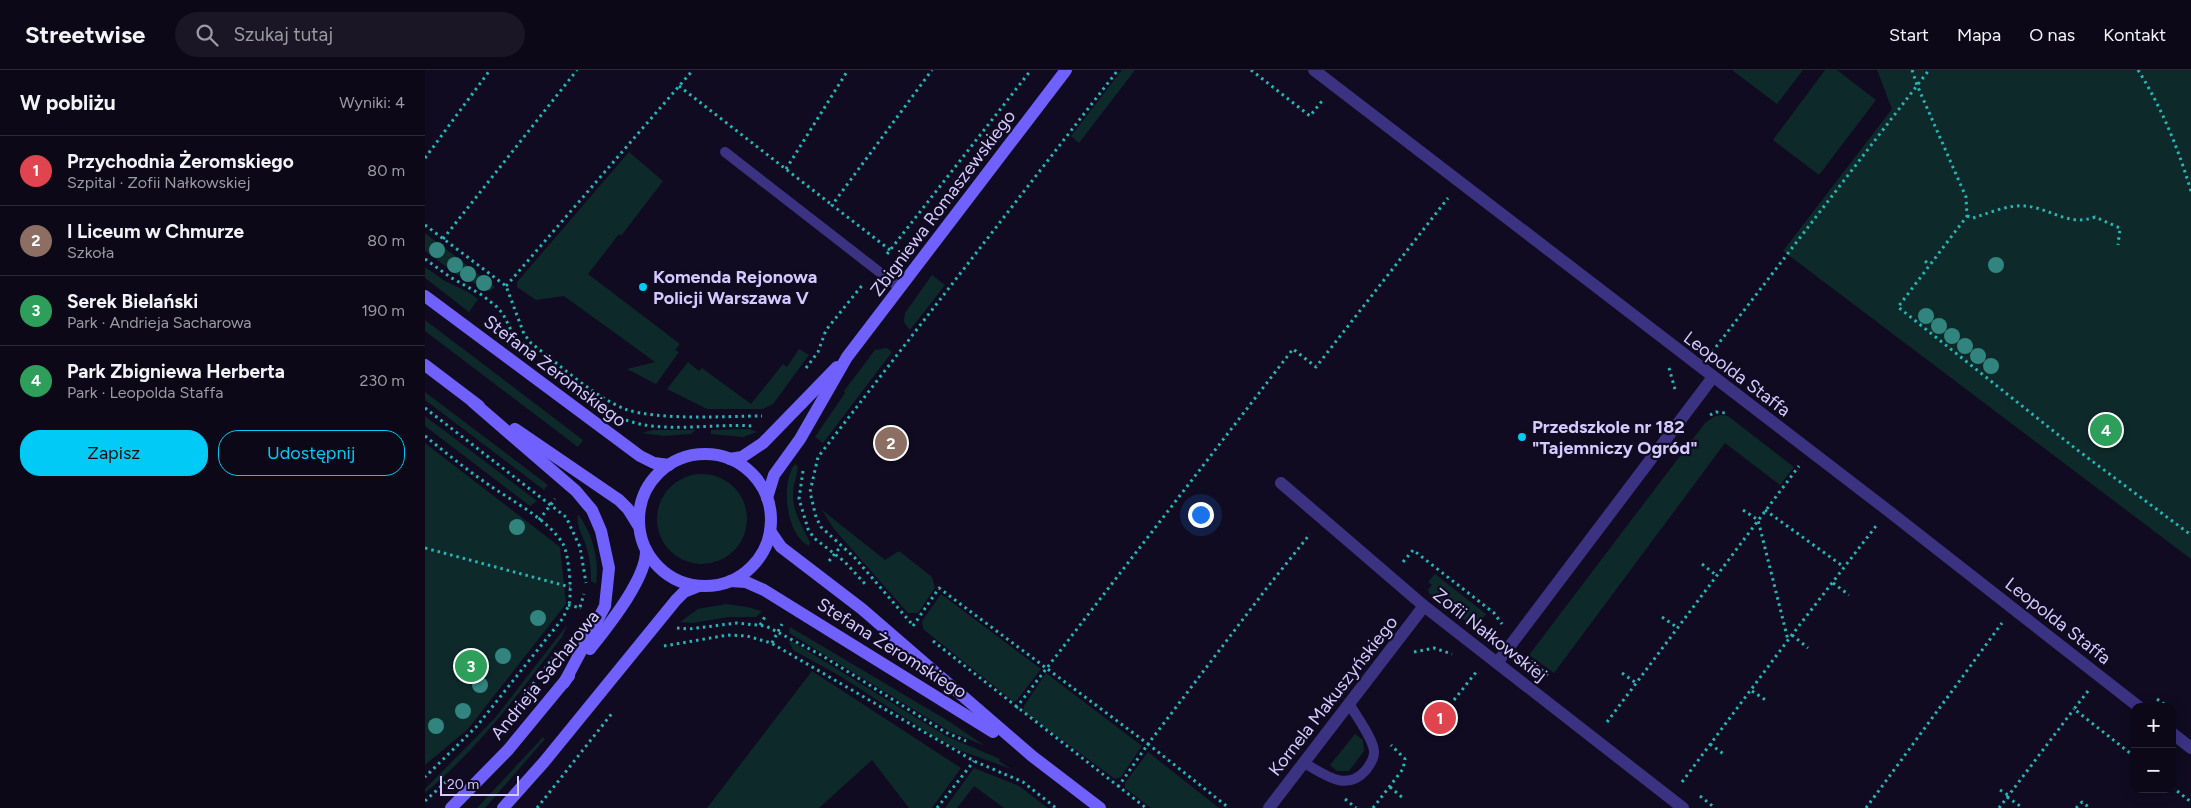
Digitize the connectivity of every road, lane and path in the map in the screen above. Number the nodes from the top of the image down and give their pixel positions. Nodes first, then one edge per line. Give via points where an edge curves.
1 (490, 70) edge
2 (577, 70) edge
3 (693, 70) edge
4 (848, 70) edge
5 (932, 70) edge
6 (1031, 70) edge
7 (1066, 70) edge
8 (1118, 70) edge
9 (1251, 70) edge
10 (1314, 70) edge
11 (1912, 70) edge
12 (1929, 70) edge
13 (2138, 70) edge
14 (679, 86) junction
15 (1917, 86) junction
16 (1330, 107) dead end
17 (725, 152) dead end
18 (425, 158) edge
19 (786, 169) junction
20 (2191, 191) edge
21 (1457, 202) dead end
22 (832, 205) junction
23 (1967, 216) junction
24 (425, 225) edge
25 (443, 239) junction
26 (2119, 245) dead end
27 (891, 250) junction
28 (425, 259) edge
29 (1925, 261) dead end
30 (1930, 266) junction
31 (876, 269) junction
32 (507, 286) junction
33 (900, 288) junction
34 (425, 296) edge
35 (517, 341) dead end
36 (1710, 354) dead end
37 (847, 357) junction
38 (1668, 364) dead end
39 (425, 365) edge
40 (802, 374) dead end
41 (1713, 377) junction
42 (1670, 401) dead end
43 (473, 402) junction
44 (425, 408) edge
45 (1729, 414) dead end
46 (768, 416) dead end
47 (1706, 417) dead end
48 (623, 418) dead end
49 (756, 426) dead end
50 (425, 436) edge
51 (730, 460) junction
52 (1791, 460) dead end
53 (669, 465) junction
54 (1799, 466) junction
55 (802, 467) dead end
56 (1807, 472) dead end
57 (1281, 483) dead end
58 (556, 498) dead end
59 (767, 498) junction
60 (551, 504) junction
61 (1743, 510) dead end
62 (1765, 510) junction
63 (539, 520) junction
64 (1758, 520) junction
65 (1869, 520) dead end
66 (639, 530) junction
67 (770, 531) junction
68 (1312, 533) dead end
69 (2191, 535) edge
70 (820, 543) dead end
71 (841, 546) junction
72 (425, 548) edge
73 (646, 550) junction
74 (1702, 564) dead end
75 (827, 565) dead end
76 (1844, 567) junction
77 (1717, 576) junction
78 (1391, 578) junction
79 (730, 581) junction
80 (1833, 583) junction
81 (702, 586) junction
82 (570, 587) junction
83 (1849, 594) dead end
84 (1424, 606) junction
85 (769, 611) dead end
86 (577, 614) dead end
87 (1994, 617) dead end
88 (1662, 618) dead end
89 (785, 619) dead end
90 (2002, 623) junction
91 (672, 626) dead end
92 (913, 626) junction
93 (1678, 628) junction
94 (2010, 629) dead end
95 (921, 632) dead end
96 (1792, 635) junction
97 (928, 637) dead end
98 (1788, 640) junction
99 (1514, 641) junction
100 (659, 643) dead end
101 (772, 643) junction
102 (665, 646) junction
103 (1808, 648) dead end
104 (1413, 652) dead end
105 (557, 653) dead end
106 (659, 654) dead end
107 (1458, 656) dead end
108 (1497, 663) junction
109 (1471, 666) dead end
110 (1046, 668) junction
111 (1478, 670) junction
112 (1622, 673) dead end
113 (1485, 676) dead end
114 (1554, 680) dead end
115 (1636, 683) junction
116 (564, 684) junction
117 (2081, 684) dead end
118 (1752, 691) junction
119 (1454, 700) dead end
120 (1767, 701) dead end
121 (2134, 703) edge
122 (1350, 705) junction
123 (617, 706) dead end
124 (1016, 708) junction
125 (2074, 709) junction
126 (513, 710) dead end
127 (1600, 716) dead end
128 (1607, 722) junction
129 (1615, 728) dead end
130 (2176, 736) edge
131 (1148, 744) junction
132 (1710, 744) junction
133 (2191, 748) edge
134 (2131, 754) edge
135 (1032, 756) junction
136 (1725, 756) dead end
137 (974, 761) junction
138 (1304, 762) junction
139 (1675, 776) dead end
140 (425, 777) edge
141 (449, 780) dead end
142 (1682, 782) junction
143 (1118, 787) junction
144 (1390, 787) dead end
145 (1689, 787) dead end
146 (2000, 790) dead end
147 (2176, 790) edge
148 (1695, 792) dead end
149 (2008, 796) junction
150 (1404, 798) dead end
151 (425, 801) edge
152 (2191, 802) edge
153 (451, 808) edge
154 (503, 808) edge
155 (537, 808) edge
156 (937, 808) edge
157 (1056, 808) edge
158 (1100, 808) edge
159 (1146, 808) edge
160 (1229, 808) edge
161 (1269, 808) edge
162 (1683, 808) edge
163 (1715, 808) edge
164 (1865, 808) edge
165 (1999, 808) edge
166 (2023, 808) edge
167 (2076, 808) edge
168 (2090, 808) edge

1 - 18 path
2 - 25 path
3 - 14 path
4 - 19 path
5 - 22 path
6 - 27 path
7 - 33 main road, Zbigniewa Romaszewskiego
8 - 71 path via 819,454 811,498 821,527
9 - 16 path via 1311,116 1322,101
10 - 41 street, Leopolda Staffa
11 - 15 path
12 - 15 path
13 - 20 path via 2179,150
14 - 19 path
14 - 32 path
15 - 23 path via 1966,197
15 - 36 path
17 - 31 lane
19 - 22 path
21 - 110 path via 1449,196 1316,367 1293,349
22 - 27 path
23 - 26 path via 1973,218 1991,210 2023,205 2069,219 2084,221 2095,217 2120,228
23 - 30 path
24 - 25 path
25 - 32 path
27 - 31 path
28 - 35 path via 497,307
29 - 30 path
30 - 69 path via 1898,308
31 - 33 lane
31 - 40 path via 826,330 818,352
32 - 46 path via 529,340 599,394 620,406 659,415
33 - 37 main road, Zbigniewa Romaszewskiego
34 - 53 main road, Stefana Żeromskiego via 639,456
37 - 51 main road, Zbigniewa Romaszewskiego via 763,442 742,457
37 - 59 main road, Zbigniewa Romaszewskiego via 800,439 774,475
38 - 42 path via 1676,393
39 - 43 main road
41 - 99 street
41 - 121 street, Leopolda Staffa
43 - 66 main road via 619,500 634,516
43 - 116 main road via 576,491 592,510 601,531 609,568 605,606
44 - 60 path
45 - 47 path via 1716,412
48 - 49 path via 657,426
50 - 63 path
51 - 53 main road via 699,454
51 - 59 main road via 756,479
52 - 54 path
53 - 66 main road via 653,480 643,498
54 - 56 path
54 - 62 path
55 - 70 path via 800,503 808,529
57 - 78 street, Zofii Nałkowskiej
58 - 60 path
59 - 67 main road
60 - 63 path
60 - 86 path via 566,517 583,559 585,590
61 - 64 path
62 - 64 path
62 - 76 path
63 - 82 path via 565,547
64 - 77 path
64 - 98 path
65 - 76 path via 1877,526
66 - 73 main road
67 - 79 main road via 763,552 749,569
67 - 135 main road, Stefana Żeromskiego via 781,547 862,609
68 - 131 path
71 - 75 path
71 - 92 path
72 - 82 path
73 - 81 main road via 667,574 687,584
73 - 116 main road, Andrieja Sacharowa via 643,569 620,608
74 - 77 path
76 - 80 path
77 - 93 path
78 - 84 street, Zofii Nałkowskiej
78 - 99 path via 1413,550 1494,613
79 - 81 main road
79 - 135 main road, Stefana Żeromskiego via 746,582 772,594
80 - 83 path
80 - 96 path
81 - 154 main road via 689,589 676,600
82 - 140 path via 569,605 563,618 477,726
84 - 108 street, Zofii Nałkowskiej
84 - 122 street, Kornela Makuszyńskiego
85 - 91 path via 760,625 728,624 689,629
87 - 90 path
88 - 93 path
89 - 101 path
90 - 94 path
90 - 164 path
92 - 95 path
92 - 110 path via 939,588
93 - 115 path
96 - 98 path
96 - 103 path
97 - 124 path
98 - 118 path
99 - 108 street
99 - 114 path via 1524,656
100 - 102 path
101 - 102 path via 728,635
101 - 137 path
102 - 106 path
104 - 107 path via 1434,648
105 - 126 path
108 - 162 street, Zofii Nałkowskiej
109 - 111 path
110 - 124 path
110 - 131 path
111 - 113 path
111 - 119 path
112 - 115 path
115 - 128 path
116 - 153 main road, Andrieja Sacharowa via 508,750
117 - 125 path via 2089,690
118 - 120 path
118 - 132 path
122 - 138 street, Kornela Makuszyńskiego
122 - 138 lane via 1375,752 1361,776 1349,782 1335,780
123 - 155 path
124 - 143 path
125 - 134 path
125 - 149 path
127 - 128 path
128 - 129 path
130 - 133 street
131 - 143 path
131 - 160 path
132 - 136 path
132 - 142 path
135 - 158 main road, Stefana Żeromskiego
137 - 156 path
137 - 157 path via 1023,782
138 - 161 street, Kornela Makuszyńskiego
139 - 142 path
141 - 151 path
142 - 145 path
143 - 159 path
144 - 150 path
146 - 149 path
147 - 152 path
148 - 163 path
149 - 165 path
149 - 166 path
167 - 168 path via 2081,802

